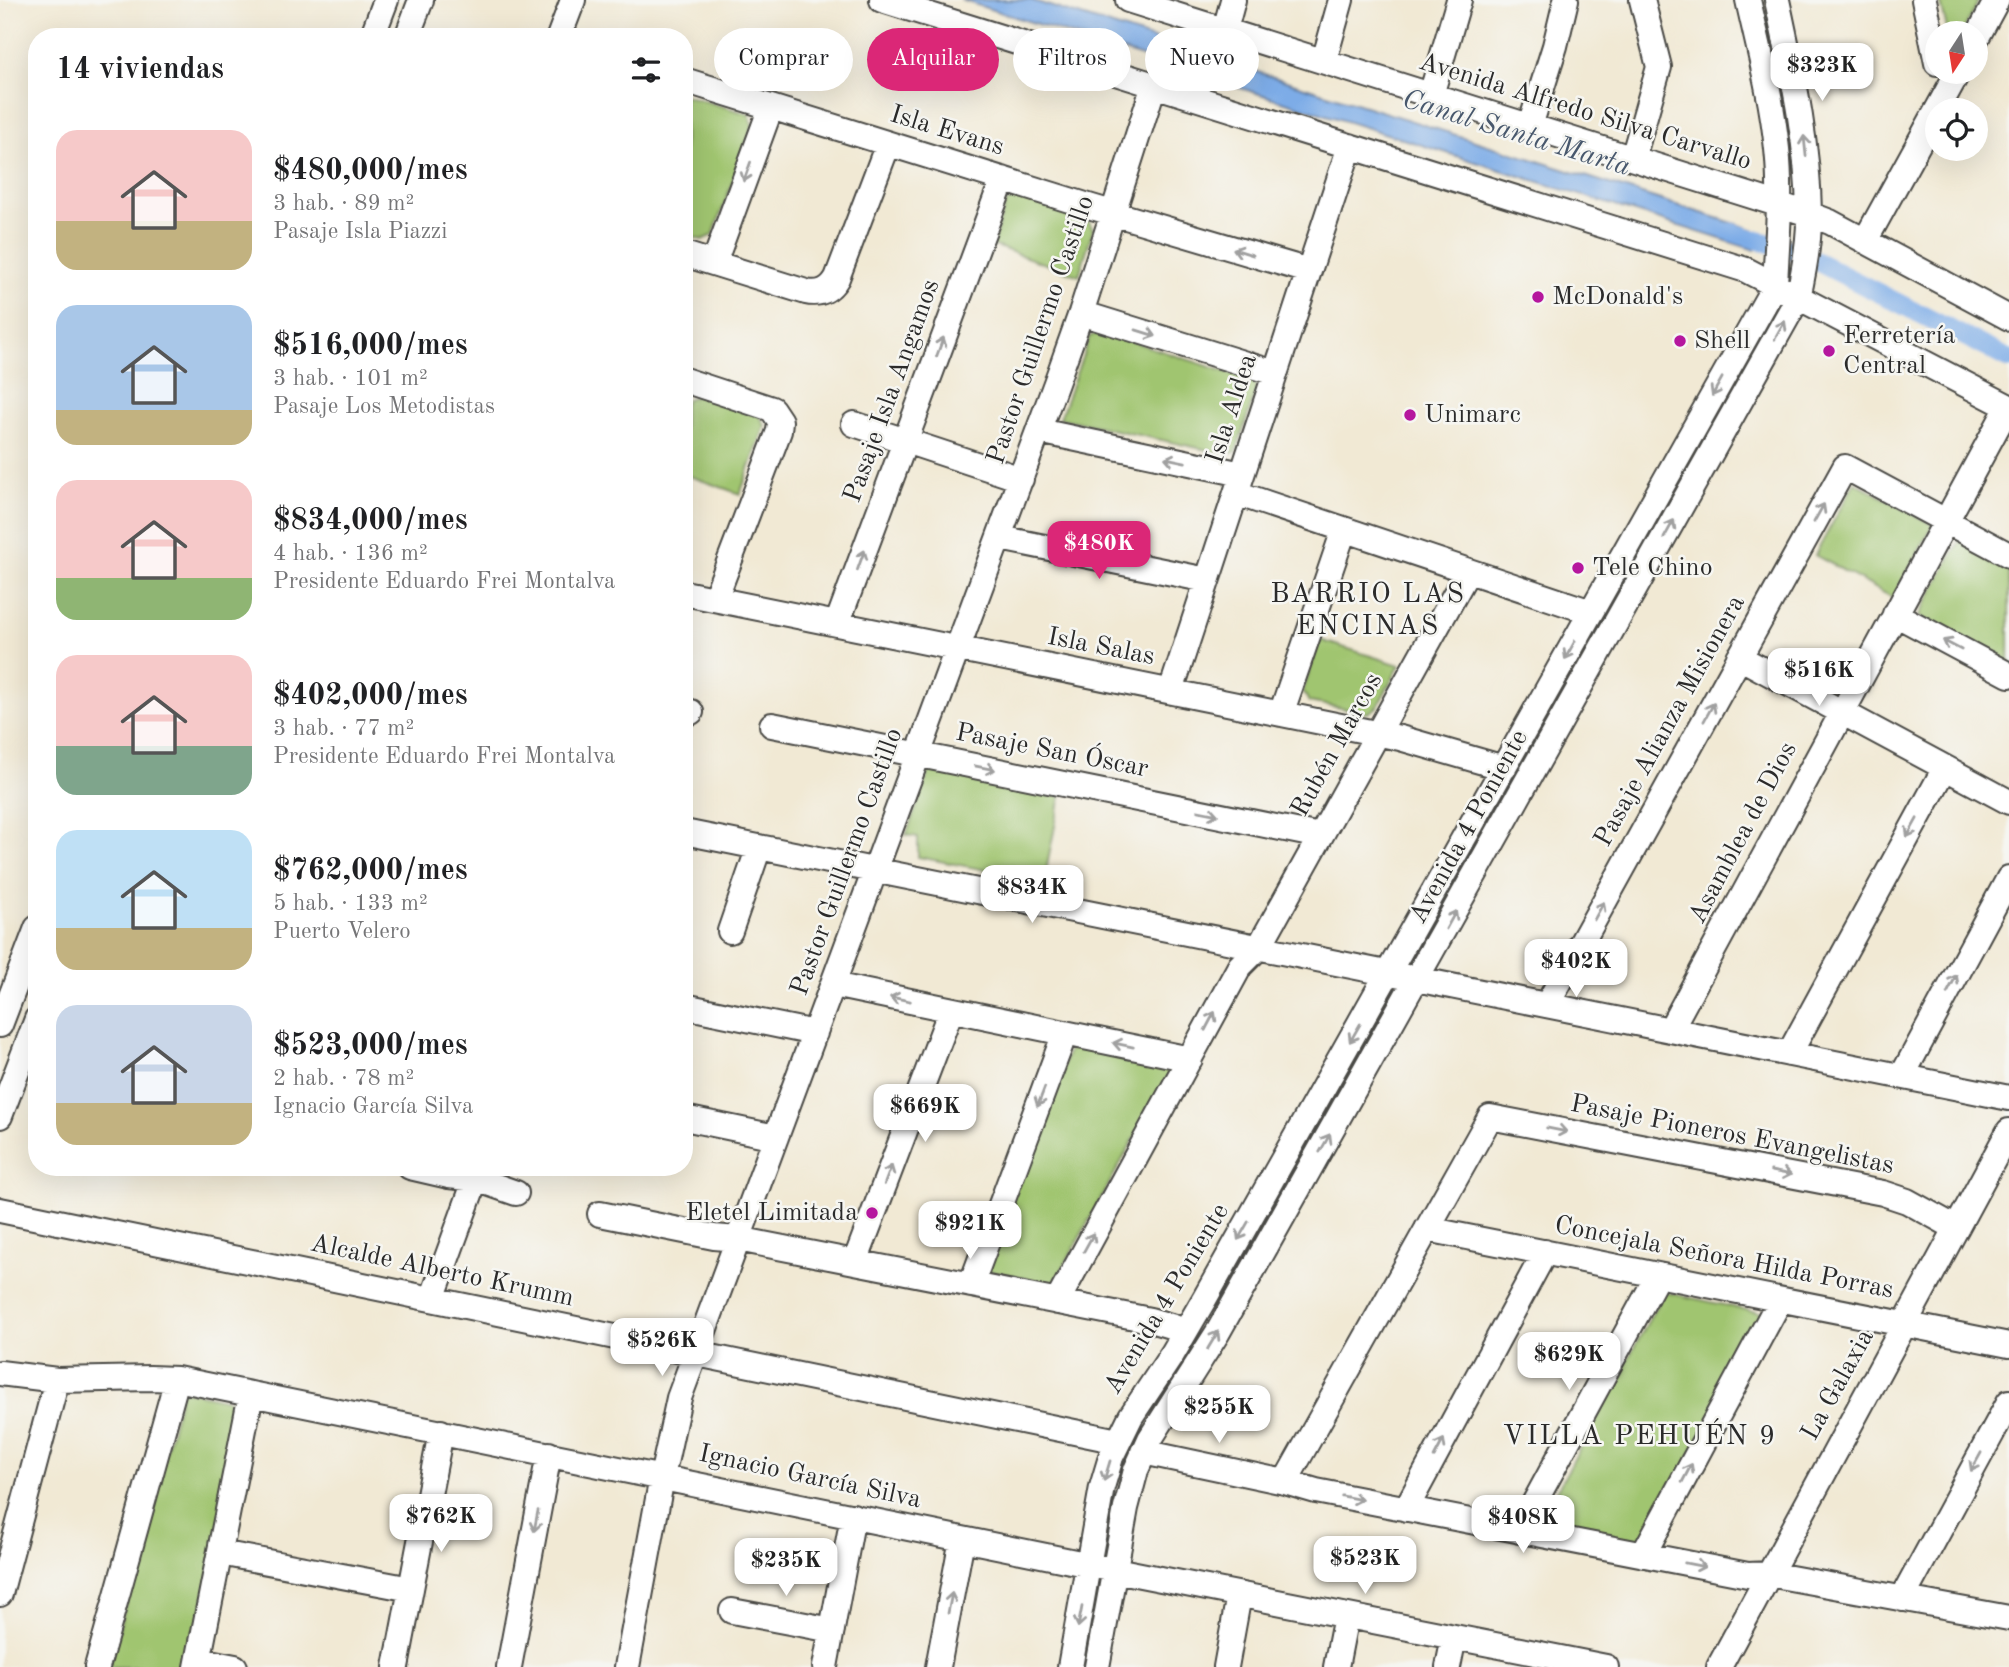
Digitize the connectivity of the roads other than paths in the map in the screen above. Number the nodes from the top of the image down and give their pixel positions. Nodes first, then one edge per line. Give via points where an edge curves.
1 (386, 0) edge
2 (421, 0) edge
3 (573, 0) edge
4 (882, 0) edge
5 (1128, 0) edge
6 (1233, 0) edge
7 (1341, 0) edge
8 (1459, 0) edge
9 (1566, 0) edge
10 (1642, 0) edge
11 (1748, 0) edge
12 (1777, 0) edge
13 (1924, 0) edge
14 (1997, 0) edge
15 (1929, 21) edge
16 (1986, 21) edge
17 (375, 28) edge
18 (410, 28) edge
19 (562, 28) edge
20 (1219, 28) edge
21 (1226, 28) edge
22 (1259, 41) edge
23 (1324, 61) junction
24 (1145, 82) edge
25 (693, 83) edge
26 (1942, 84) edge
27 (1152, 91) edge
28 (1173, 91) edge
29 (1431, 95) junction
30 (771, 107) junction
31 (1530, 126) junction
32 (888, 144) junction
33 (1350, 146) junction
34 (1633, 158) junction
35 (1003, 179) junction
36 (1113, 213) junction
37 (1779, 215) junction
38 (1809, 224) junction
39 (1865, 241) junction
40 (693, 257) edge
41 (714, 263) junction
42 (1309, 271) junction
43 (1775, 277) junction
44 (1801, 287) junction
45 (1081, 313) junction
46 (2009, 318) edge
47 (1275, 373) junction
48 (693, 383) edge
49 (2008, 407) edge
50 (854, 424) dead end
51 (1039, 432) junction
52 (905, 441) junction
53 (1021, 479) junction
54 (1239, 484) junction
55 (1945, 522) junction
56 (1344, 530) junction
57 (1000, 538) junction
58 (2009, 555) edge
59 (1468, 571) junction
60 (1207, 580) junction
61 (693, 595) edge
62 (715, 599) junction
63 (1591, 612) junction
64 (1895, 614) junction
65 (837, 624) junction
66 (959, 649) junction
67 (1739, 657) junction
68 (2009, 675) edge
69 (1171, 691) junction
70 (1842, 713) junction
71 (1281, 714) junction
72 (772, 725) dead end
73 (1378, 733) junction
74 (919, 755) junction
75 (1504, 768) junction
76 (1945, 768) junction
77 (2009, 802) edge
78 (693, 834) edge
79 (1321, 836) junction
80 (759, 847) junction
81 (876, 871) junction
82 (2009, 878) edge
83 (730, 931) dead end
84 (1259, 947) junction
85 (28, 952) edge
86 (1389, 974) junction
87 (1418, 979) junction
88 (833, 985) junction
89 (1546, 1005) junction
90 (693, 1008) edge
91 (951, 1010) junction
92 (0, 1025) edge
93 (1670, 1030) junction
94 (815, 1033) junction
95 (1065, 1033) junction
96 (28, 1043) edge
97 (1789, 1054) junction
98 (1190, 1059) junction
99 (1902, 1076) junction
100 (2009, 1098) edge
101 (0, 1116) edge
102 (693, 1120) edge
103 (2009, 1131) edge
104 (776, 1137) junction
105 (477, 1176) edge
106 (484, 1176) edge
107 (516, 1193) dead end
108 (0, 1210) edge
109 (600, 1214) dead end
110 (1956, 1228) junction
111 (1427, 1229) junction
112 (738, 1239) junction
113 (1545, 1252) junction
114 (855, 1262) junction
115 (1658, 1275) junction
116 (971, 1285) junction
117 (432, 1300) junction
118 (1780, 1300) junction
119 (1057, 1302) junction
120 (1905, 1325) junction
121 (1184, 1333) junction
122 (2009, 1345) edge
123 (695, 1354) junction
124 (0, 1373) edge
125 (177, 1379) junction
126 (57, 1380) junction
127 (251, 1394) junction
128 (2009, 1402) edge
129 (441, 1432) junction
130 (1118, 1441) junction
131 (1143, 1452) junction
132 (549, 1454) junction
133 (662, 1477) junction
134 (1285, 1482) junction
135 (1406, 1508) junction
136 (853, 1516) junction
137 (1519, 1531) junction
138 (962, 1539) junction
139 (220, 1553) junction
140 (1643, 1555) junction
141 (1090, 1565) junction
142 (1115, 1570) junction
143 (1769, 1574) junction
144 (411, 1589) junction
145 (0, 1594) edge
146 (1240, 1595) junction
147 (1902, 1599) junction
148 (732, 1611) dead end
149 (1346, 1616) junction
150 (2009, 1618) edge
151 (832, 1630) junction
152 (1454, 1637) junction
153 (198, 1663) edge
154 (97, 1667) edge
155 (235, 1667) edge
156 (396, 1667) edge
157 (509, 1667) edge
158 (627, 1667) edge
159 (825, 1667) edge
160 (938, 1667) edge
161 (1070, 1667) edge
162 (1097, 1667) edge
163 (1226, 1667) edge
164 (1336, 1667) edge
165 (1448, 1667) edge
166 (1606, 1667) edge
167 (1719, 1667) edge

1 - 17 street
2 - 18 street
3 - 19 street
4 - 24 street
5 - 20 street, Avenida Alfredo Silva Carvallo
6 - 21 street
7 - 23 street
8 - 29 street
9 - 31 street
10 - 34 street via 1659,67
11 - 37 street, Avenida 4 Poniente via 1774,128
38 -> 12 street, Avenida 4 Poniente via 1804,132
13 - 15 street
14 - 16 street
22 - 23 street, Avenida Alfredo Silva Carvallo
23 - 29 street, Avenida Alfredo Silva Carvallo
25 - 30 street, Isla Evans
26 - 39 street
27 - 36 street, Pastor Guillermo Castillo
28 - 33 street
29 - 31 street, Avenida Alfredo Silva Carvallo
30 - 32 street, Isla Evans
30 -> 41 street
31 - 34 street, Avenida Alfredo Silva Carvallo
32 - 35 street, Isla Evans
32 - 41 street via 830,288 812,293
33 - 42 street, Isla Aldea
33 - 43 street
34 - 37 street, Avenida Alfredo Silva Carvallo
35 - 36 street, Isla Evans
52 -> 35 street, Pasaje Isla Angamos
42 -> 36 street, Isla Evans
36 - 45 street, Pastor Guillermo Castillo
37 - 38 street, Avenida Alfredo Silva Carvallo
37 - 43 street, Avenida 4 Poniente
38 - 39 street, Avenida Alfredo Silva Carvallo via 1830,222
38 - 44 street, Avenida 4 Poniente
39 - 46 street, Avenida Alfredo Silva Carvallo
40 - 41 street
42 - 47 street, Isla Aldea
43 - 44 street
43 -> 63 street, Avenida 4 Poniente
44 - 49 street
87 -> 44 street, Avenida 4 Poniente
45 -> 47 street
45 - 51 street, Pastor Guillermo Castillo
47 - 54 street, Isla Aldea
48 - 62 street via 772,409 780,421
49 - 55 street, Asamblea de Dios
50 - 52 street
51 - 53 street, Pastor Guillermo Castillo
54 -> 51 street
52 - 53 street
65 -> 52 street, Pasaje Isla Angamos
53 - 57 street, Pastor Guillermo Castillo
54 - 56 street
54 - 60 street, Isla Aldea
55 - 58 street
55 - 64 street, Asamblea de Dios
67 -> 55 street, Pasaje Alianza Misionera via 1845,467
56 - 59 street
56 - 71 street
57 - 60 street
57 - 66 street, Pastor Guillermo Castillo
59 - 63 street
59 - 73 street, Rubén Marcos
60 - 69 street, Isla Aldea
61 - 62 street, Isla Salas
62 - 65 street, Isla Salas
63 -> 75 street, Avenida 4 Poniente
68 -> 64 street
64 - 70 street, Asamblea de Dios
65 - 66 street, Isla Salas
66 - 69 street, Isla Salas
66 - 74 street, Pastor Guillermo Castillo
67 - 70 street
89 -> 67 street, Pasaje Alianza Misionera
69 - 71 street, Isla Salas
70 - 76 street
70 - 93 street, Asamblea de Dios
71 - 73 street, Isla Salas
72 - 74 street, Pasaje San Óscar
73 - 75 street, Isla Salas
73 - 79 street, Rubén Marcos
74 -> 79 street, Pasaje San Óscar
74 - 81 street, Pastor Guillermo Castillo
75 - 86 street, Avenida 4 Poniente
76 - 77 street
76 -> 97 street
78 - 80 street
79 - 84 street, Rubén Marcos
80 - 81 street
80 - 83 street
81 - 84 street
81 - 88 street, Pastor Guillermo Castillo
99 -> 82 street
84 - 86 street
98 -> 84 street, Rubén Marcos via 1240,966
85 - 92 street
86 - 87 street
86 -> 121 street, Avenida 4 Poniente
87 - 89 street
131 -> 87 street, Avenida 4 Poniente via 1218,1332
91 -> 88 street
88 - 94 street, Pastor Guillermo Castillo
89 - 93 street
90 - 94 street
91 - 95 street
114 -> 91 street
93 - 97 street
94 - 104 street, Pastor Guillermo Castillo
98 -> 95 street
95 -> 116 street
96 - 101 street
97 - 99 street
119 -> 98 street, Rubén Marcos
99 - 100 street
102 - 104 street
103 - 110 street, La Galaxia
104 - 112 street, Pastor Guillermo Castillo
105 - 117 street
106 - 107 street
108 - 117 street, Alcalde Alberto Krumm
109 - 112 street
111 -> 110 street, Pasaje Pioneros Evangelistas via 1490,1117 1883,1193
110 - 120 street, La Galaxia
111 - 113 street, Concejala Señora Hilda Porras
111 - 134 street
112 - 114 street
112 - 123 street, Pastor Guillermo Castillo
113 - 115 street, Concejala Señora Hilda Porras
135 -> 113 street
114 - 116 street
115 - 118 street, Concejala Señora Hilda Porras
115 - 137 street
116 - 119 street
117 - 123 street, Alcalde Alberto Krumm
118 - 120 street, Concejala Señora Hilda Porras
140 -> 118 street
119 - 121 street via 1150,1320
120 - 122 street, Concejala Señora Hilda Porras
120 - 143 street, La Galaxia
121 - 130 street, Avenida 4 Poniente
123 - 130 street, Alcalde Alberto Krumm
123 - 133 street, Pastor Guillermo Castillo via 679,1398
124 - 126 street, Ignacio García Silva
125 - 126 street, Ignacio García Silva
125 - 127 street, Ignacio García Silva
125 - 154 street
126 - 145 street
127 - 129 street, Ignacio García Silva
127 - 139 street
128 -> 147 street
129 - 132 street, Ignacio García Silva
129 - 144 street
130 -> 141 street, Avenida 4 Poniente via 1102,1488
131 - 134 street
131 - 142 street, Avenida 4 Poniente via 1130,1489
132 - 133 street, Ignacio García Silva
132 -> 157 street
133 - 136 street, Ignacio García Silva
133 - 158 street, Pastor Guillermo Castillo
134 -> 135 street
135 - 137 street
136 - 138 street, Ignacio García Silva
136 - 151 street
137 - 140 street
138 - 141 street, Ignacio García Silva
160 -> 138 street
139 - 144 street
139 - 153 street
140 -> 143 street via 1748,1575
141 - 142 street, Ignacio García Silva
141 -> 161 street, Avenida 4 Poniente
142 - 146 street, Ignacio García Silva
142 - 162 street, Avenida 4 Poniente
143 - 147 street
143 - 167 street, La Galaxia
144 - 156 street
146 - 149 street, Ignacio García Silva
146 - 163 street
147 - 150 street
148 - 151 street
149 - 152 street, Ignacio García Silva
149 - 164 street
151 - 159 street
152 - 165 street
152 - 166 street, Ignacio García Silva
153 - 155 street

